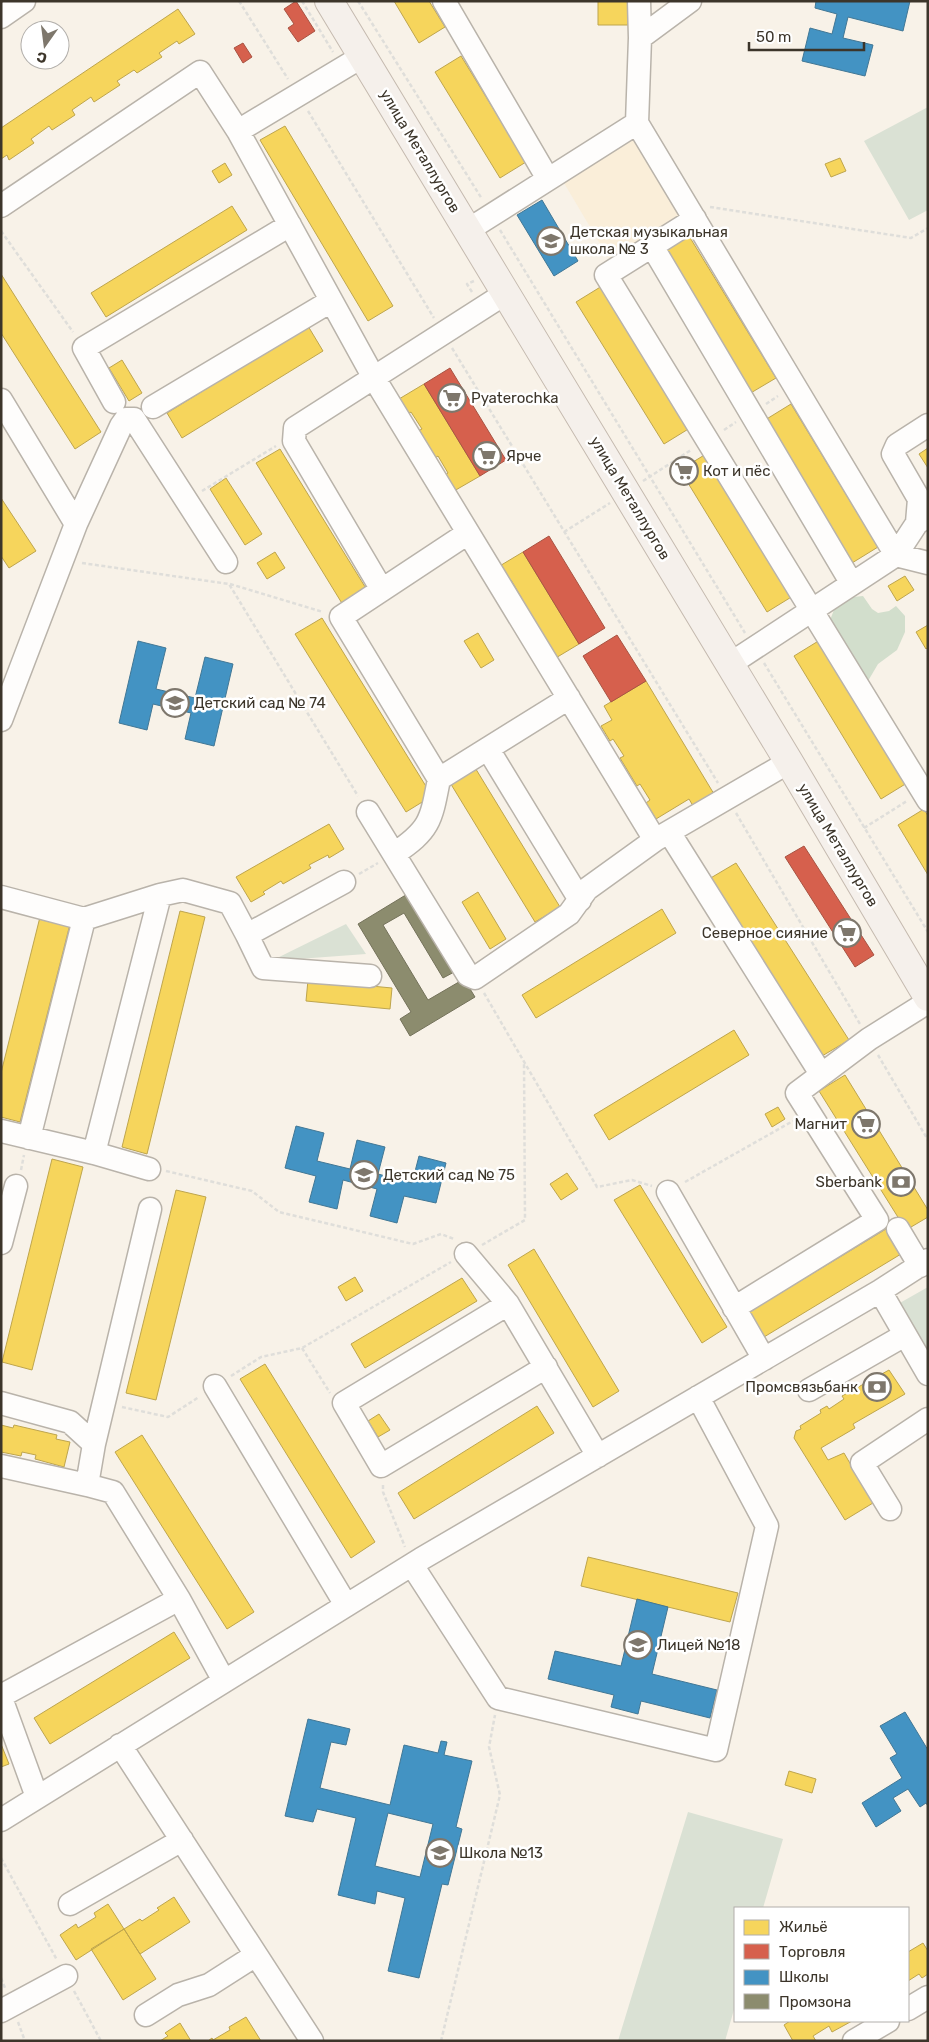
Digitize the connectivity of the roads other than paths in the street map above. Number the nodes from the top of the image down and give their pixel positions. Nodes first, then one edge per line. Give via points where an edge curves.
1 (24, 1) edge
2 (329, 1) edge
3 (444, 1) edge
4 (639, 1) edge
5 (690, 1) edge
6 (1, 17) edge
7 (640, 38) junction
8 (353, 62) junction
9 (637, 123) junction
10 (238, 131) junction
11 (548, 178) junction
12 (1, 206) edge
13 (691, 212) junction
14 (290, 225) junction
15 (468, 230) junction
16 (652, 246) junction
17 (506, 293) junction
18 (332, 301) junction
19 (374, 378) junction
20 (1, 400) edge
21 (114, 402) dead end
22 (153, 407) dead end
23 (928, 425) edge
24 (922, 520) edge
25 (76, 524) junction
26 (468, 533) junction
27 (896, 555) junction
28 (928, 563) edge
29 (228, 573) road end
30 (852, 584) junction
31 (382, 590) junction
32 (811, 610) junction
33 (730, 664) junction
34 (569, 698) junction
35 (1, 720) edge
36 (488, 749) junction
37 (789, 762) junction
38 (439, 779) junction
39 (925, 796) edge
40 (368, 812) road end
41 (662, 836) junction
42 (394, 854) junction
43 (344, 882) road end
44 (160, 895) junction
45 (1, 897) edge
46 (580, 900) junction
47 (84, 919) junction
48 (247, 935) junction
49 (370, 976) dead end
50 (928, 997) edge
51 (928, 1002) edge
52 (821, 1074) junction
53 (1, 1131) edge
54 (29, 1138) junction
55 (94, 1153) junction
56 (154, 1170) road end
57 (16, 1186) road end
58 (668, 1192) road end
59 (150, 1209) dead end
60 (890, 1224) junction
61 (1, 1244) edge
62 (466, 1254) road end
63 (924, 1263) edge
64 (880, 1291) junction
65 (508, 1304) junction
66 (734, 1308) junction
67 (905, 1335) junction
68 (764, 1359) junction
69 (546, 1367) junction
70 (928, 1374) edge
71 (215, 1386) road end
72 (809, 1390) dead end
73 (698, 1397) junction
74 (1, 1403) edge
75 (928, 1420) edge
76 (94, 1444) junction
77 (598, 1456) junction
78 (1, 1466) edge
79 (87, 1485) junction
80 (890, 1509) dead end
81 (412, 1565) junction
82 (178, 1599) junction
83 (346, 1605) junction
84 (224, 1681) junction
85 (1, 1697) edge
86 (120, 1745) junction
87 (37, 1797) junction
88 (1, 1820) edge
89 (182, 1840) junction
90 (70, 1904) dead end
91 (256, 1955) junction
92 (66, 1976) road end
93 (928, 1997) edge
94 (909, 2008) edge
95 (1, 2011) edge
96 (146, 2015) dead end
97 (886, 2022) edge
98 (312, 2041) edge
99 (854, 2041) edge

1 - 6 street
2 - 8 main road, улица Металлургов
3 - 11 street
4 - 7 street
5 - 7 street
7 - 9 street
8 - 10 street
8 - 15 main road, улица Металлургов
9 - 11 street
9 - 13 street
10 - 12 street via 200,72
10 - 14 street
11 - 15 street
13 - 16 street
13 - 27 street
14 - 18 street
14 - 21 street via 84,348
15 - 17 main road, улица Металлургов
16 - 30 street
16 - 32 street via 606,275
17 - 19 street
17 - 33 main road, улица Металлургов
18 - 19 street
18 - 22 street
19 - 26 street
19 - 31 street via 296,428 294,441
20 - 25 street
23 - 24 street via 897,446 893,454 919,499
24 - 27 street
25 - 29 street via 121,426 126,420 134,419
25 - 35 street
26 - 31 street
26 - 34 street
27 - 28 street
27 - 30 street
30 - 32 street
31 - 38 street via 341,617
32 - 33 street
32 - 39 street
33 - 37 main road, улица Металлургов
34 - 36 street
34 - 41 street
36 - 38 street
36 - 46 street
37 - 41 street
37 - 50 main road, улица Металлургов
38 - 42 street via 432,814 425,830
40 - 42 street
41 - 46 street via 587,889
41 - 52 street
42 - 46 street via 468,976 475,978 569,914
43 - 48 street
44 - 47 street
44 - 48 street via 183,890 230,903
44 - 55 street
45 - 47 street
47 - 54 street
48 - 49 street via 263,968
51 - 52 street
52 - 60 street via 797,1093
53 - 54 street
54 - 55 street
55 - 56 street
57 - 61 street
58 - 66 street
59 - 76 street
60 - 63 street
60 - 66 street
62 - 65 street
63 - 64 street
64 - 67 street
64 - 68 street
65 - 69 street
65 - 69 street via 344,1404 382,1466
66 - 68 street
67 - 70 street
67 - 72 street
68 - 73 street
69 - 77 street
71 - 83 street
73 - 77 street
73 - 81 street via 767,1526 716,1750 498,1698
74 - 76 street via 70,1422
75 - 80 street via 862,1463
76 - 79 street
77 - 81 street
78 - 79 street
79 - 82 street via 114,1492
81 - 83 street
82 - 84 street
82 - 85 street
83 - 84 street
84 - 86 street
85 - 87 street
86 - 87 street
86 - 89 street
87 - 88 street
89 - 90 street
89 - 91 street
91 - 96 street via 209,1985 178,1995
91 - 98 street
92 - 95 street
93 - 94 street
97 - 99 street

